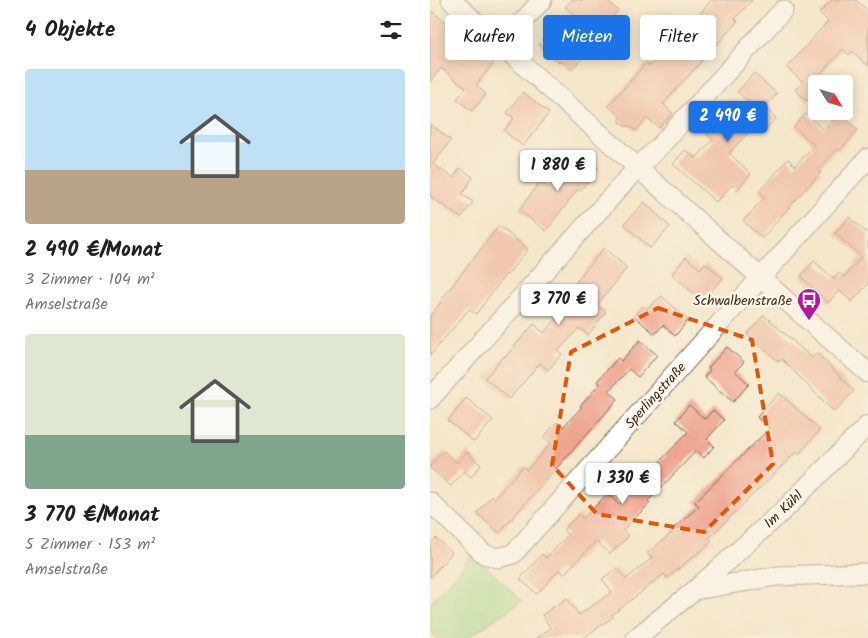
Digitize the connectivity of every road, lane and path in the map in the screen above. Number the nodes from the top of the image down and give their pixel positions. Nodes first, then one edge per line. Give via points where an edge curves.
1 (452, 0) edge
2 (542, 0) edge
3 (783, 10) dead end
4 (468, 15) edge
5 (529, 15) edge
6 (517, 60) edge
7 (868, 158) edge
8 (638, 167) junction
9 (760, 278) junction
10 (868, 373) edge
11 (430, 399) edge
12 (868, 425) edge
13 (430, 502) edge
14 (868, 574) edge
15 (695, 590) junction
16 (636, 638) edge

1 - 4 street
2 - 5 street
3 - 8 street
6 - 8 street
7 - 9 street, Sperlingstraße
8 - 9 street
8 - 11 street
9 - 10 street
9 - 13 street, Sperlingstraße via 512,554 498,558 484,554
12 - 15 street, Im Kühl via 786,508
14 - 15 street, Im Kühl via 778,576
15 - 16 street, Im Kühl

